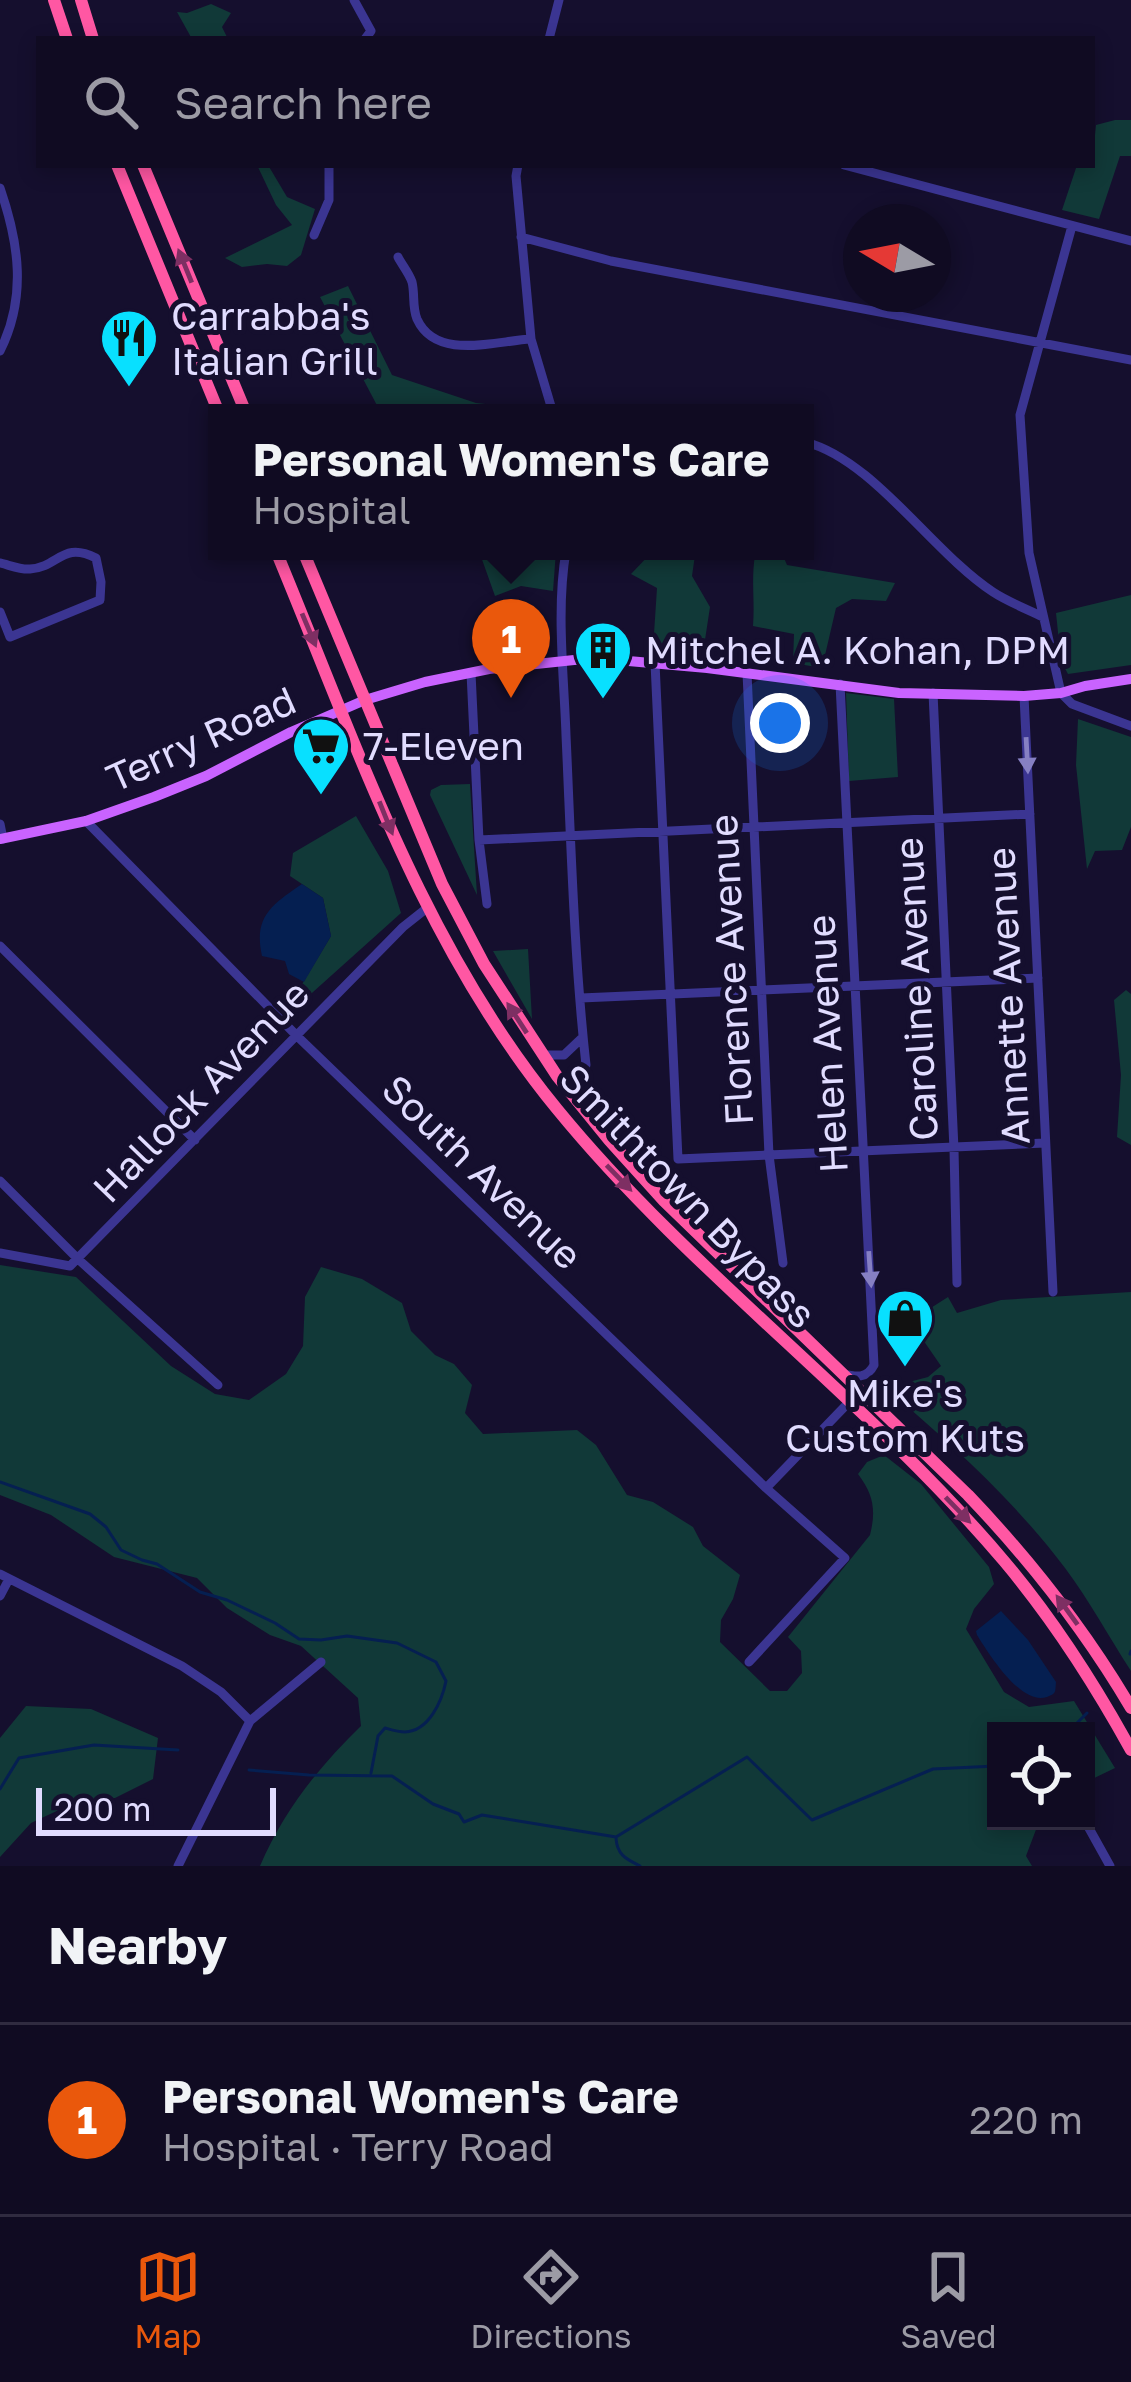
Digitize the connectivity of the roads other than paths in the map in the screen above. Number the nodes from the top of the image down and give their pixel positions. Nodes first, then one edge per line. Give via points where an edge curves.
1 (54, 0) edge
2 (81, 0) edge
3 (354, 0) edge
4 (559, 0) edge
5 (368, 35) edge
6 (66, 36) edge
7 (92, 36) edge
8 (549, 36) edge
9 (118, 168) edge
10 (144, 168) edge
11 (329, 168) edge
12 (517, 168) edge
13 (855, 168) edge
14 (0, 188) edge
15 (1072, 226) junction
16 (314, 236) dead end
17 (521, 237) junction
18 (1131, 241) edge
19 (398, 257) dead end
20 (531, 339) junction
21 (1041, 343) junction
22 (0, 351) edge
23 (1131, 360) edge
24 (215, 404) edge
25 (242, 404) edge
26 (550, 404) edge
27 (814, 444) edge
28 (280, 560) edge
29 (307, 560) edge
30 (564, 560) edge
31 (0, 563) edge
32 (0, 612) edge
33 (1043, 616) junction
34 (563, 661) junction
35 (655, 663) junction
36 (471, 673) junction
37 (747, 673) junction
38 (1131, 679) edge
39 (840, 684) junction
40 (933, 693) junction
41 (1061, 693) junction
42 (1024, 696) junction
43 (365, 700) junction
44 (341, 710) junction
45 (1131, 726) edge
46 (1030, 814) junction
47 (938, 817) junction
48 (86, 821) junction
49 (846, 821) junction
50 (0, 824) edge
51 (754, 825) junction
52 (663, 830) junction
53 (570, 834) junction
54 (2, 839) edge
55 (479, 839) junction
56 (487, 904) dead end
57 (427, 908) junction
58 (0, 946) edge
59 (1037, 978) junction
60 (945, 982) junction
61 (854, 986) junction
62 (762, 990) junction
63 (670, 995) junction
64 (581, 998) junction
65 (297, 1036) junction
66 (583, 1037) junction
67 (542, 1055) junction
68 (586, 1065) dead end
69 (195, 1140) junction
70 (1045, 1144) junction
71 (954, 1149) junction
72 (862, 1152) junction
73 (769, 1155) junction
74 (0, 1181) edge
75 (0, 1253) edge
76 (79, 1260) junction
77 (783, 1263) dead end
78 (957, 1282) dead end
79 (1053, 1292) dead end
80 (843, 1374) junction
81 (218, 1385) dead end
82 (849, 1402) junction
83 (766, 1488) junction
84 (5, 1576) edge
85 (0, 1596) edge
86 (321, 1662) dead end
87 (749, 1662) dead end
88 (1131, 1708) edge
89 (250, 1721) junction
90 (1131, 1750) edge
91 (1090, 1830) edge
92 (178, 1866) edge
93 (1110, 1866) edge

1 - 6 highway
2 - 7 highway
3 - 5 street
4 - 8 street
9 - 24 highway
25 -> 10 highway
11 - 16 street via 329,200
12 - 17 street
13 - 15 street
14 - 22 street via 19,282
15 - 18 street
15 - 21 street
17 - 20 street
17 - 21 street via 611,262
19 - 20 street via 418,320 437,341
20 - 26 street
21 - 23 street
21 - 33 street via 1020,415 1029,553
27 - 33 street via 867,475 993,592
28 -> 44 highway, Smithtown Bypass
29 - 43 highway, Smithtown Bypass
30 - 34 street
31 - 32 street via 30,569 74,550 96,558 101,582 100,600 10,637
33 - 41 street
34 - 35 main road, Terry Road
34 - 36 main road, Terry Road
34 - 53 street
35 - 37 main road, Terry Road
35 - 52 street
36 - 43 main road, Terry Road
36 - 55 street
37 - 39 main road, Terry Road
37 - 51 street, Florence Avenue
38 - 41 main road, Terry Road
39 - 40 main road, Terry Road
39 - 49 street, Helen Avenue
40 - 42 main road, Terry Road
40 - 47 street, Caroline Avenue
41 - 42 main road, Terry Road
41 - 45 street
42 -> 46 street, Annette Avenue
43 - 44 main road, Terry Road
67 -> 43 highway, Smithtown Bypass via 452,904
44 - 48 main road, Terry Road via 206,776
44 -> 57 highway, Smithtown Bypass
46 - 47 street
46 - 59 street, Annette Avenue
47 - 49 street
47 - 60 street, Caroline Avenue
48 - 54 main road, Terry Road
48 - 65 street, South Avenue
49 - 51 street
49 - 61 street, Helen Avenue
50 - 54 street
51 - 52 street
51 - 62 street, Florence Avenue
52 - 53 street
52 - 63 street
53 - 55 street
53 - 64 street
55 - 56 street
57 - 65 street, Hallock Avenue
57 -> 82 highway, Smithtown Bypass via 489,1016 572,1128
58 - 69 street
59 - 60 street
59 - 70 street, Annette Avenue
60 - 61 street
60 - 71 street, Caroline Avenue
61 - 62 street
61 - 72 street, Helen Avenue
62 - 63 street
62 - 73 street, Florence Avenue
63 - 64 street
63 - 73 street via 678,1159
64 - 66 street
65 - 69 street, Hallock Avenue
65 - 83 street, South Avenue
66 - 67 street via 564,1055
66 - 68 street
67 - 80 highway, Smithtown Bypass via 645,1181
69 - 76 street, Hallock Avenue
70 - 71 street
70 - 79 street, Annette Avenue
71 - 72 street
71 - 78 street, Caroline Avenue
72 - 73 street
72 -> 80 street, Helen Avenue via 874,1365 862,1377
73 - 77 street, Florence Avenue
74 - 76 street
75 - 76 street via 70,1267
76 - 81 street
88 -> 80 highway, Smithtown Bypass via 1027,1560
82 - 83 street
82 -> 90 highway, Smithtown Bypass via 1018,1578
83 - 87 street, South Avenue via 845,1558
84 - 85 street
84 - 89 street via 182,1666
86 - 89 street
89 - 92 street
91 - 93 street

